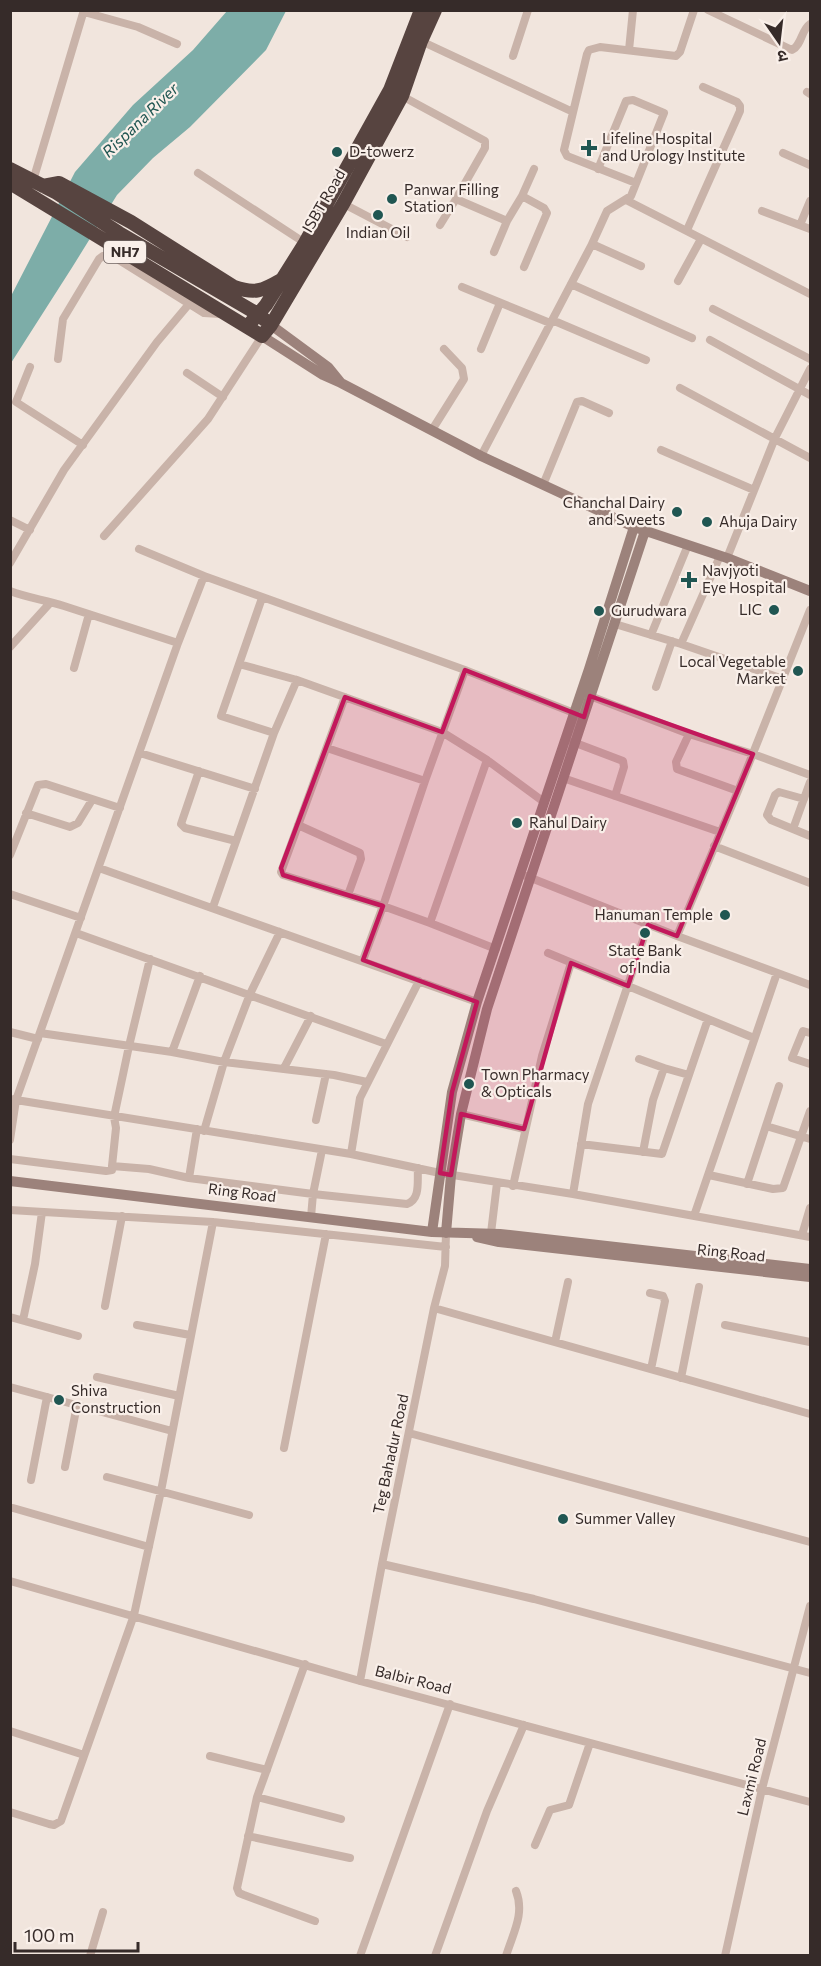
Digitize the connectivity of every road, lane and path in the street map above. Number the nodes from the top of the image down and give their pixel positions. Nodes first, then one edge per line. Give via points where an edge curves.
1 (421, 10) edge
2 (435, 10) edge
3 (528, 10) edge
4 (633, 10) edge
5 (694, 10) edge
6 (708, 10) edge
7 (84, 11) edge
8 (810, 24) edge
9 (421, 41) junction
10 (177, 44) dead end
11 (629, 50) junction
12 (513, 56) dead end
13 (702, 87) dead end
14 (402, 96) junction
15 (573, 112) junction
16 (783, 153) dead end
17 (810, 165) edge
18 (10, 169) edge
19 (534, 169) dead end
20 (598, 169) junction
21 (198, 173) dead end
22 (10, 183) edge
23 (636, 183) junction
24 (35, 187) junction
25 (57, 195) junction
26 (522, 196) junction
27 (456, 199) junction
28 (337, 200) junction
29 (626, 200) junction
30 (810, 201) edge
31 (762, 211) dead end
32 (507, 221) junction
33 (440, 225) dead end
34 (800, 225) junction
35 (810, 229) edge
36 (687, 230) junction
37 (407, 237) dead end
38 (701, 239) junction
39 (305, 243) junction
40 (592, 244) junction
41 (494, 252) dead end
42 (641, 266) dead end
43 (524, 267) dead end
44 (283, 279) junction
45 (678, 281) dead end
46 (571, 284) junction
47 (462, 287) dead end
48 (810, 294) edge
49 (198, 295) junction
50 (500, 303) junction
51 (713, 309) dead end
52 (258, 315) junction
53 (551, 322) junction
54 (246, 327) junction
55 (267, 331) junction
56 (692, 338) dead end
57 (710, 340) dead end
58 (444, 349) dead end
59 (481, 349) dead end
60 (57, 359) dead end
61 (810, 359) edge
62 (646, 360) dead end
63 (30, 367) dead end
64 (810, 369) edge
65 (187, 373) dead end
66 (680, 388) dead end
67 (801, 389) junction
68 (810, 395) edge
69 (223, 397) junction
70 (13, 406) edge
71 (609, 413) dead end
72 (432, 430) junction
73 (775, 438) junction
74 (83, 445) junction
75 (661, 450) dead end
76 (481, 456) junction
77 (810, 458) edge
78 (543, 485) junction
79 (754, 490) junction
80 (10, 520) edge
81 (634, 527) junction
82 (30, 530) junction
83 (645, 531) junction
84 (104, 536) dead end
85 (688, 545) junction
86 (139, 549) dead end
87 (724, 557) junction
88 (10, 563) edge
89 (204, 576) junction
90 (10, 591) edge
91 (810, 591) edge
92 (262, 598) junction
93 (50, 603) junction
94 (810, 610) edge
95 (89, 614) junction
96 (615, 624) junction
97 (651, 635) junction
98 (672, 642) junction
99 (178, 643) junction
100 (681, 644) junction
101 (10, 647) edge
102 (239, 664) junction
103 (74, 668) dead end
104 (465, 670) junction
105 (783, 679) junction
106 (297, 680) junction
107 (656, 687) dead end
108 (590, 696) junction
109 (345, 697) junction
110 (574, 713) junction
111 (442, 732) junction
112 (274, 733) junction
113 (689, 734) junction
114 (570, 741) junction
115 (327, 748) junction
116 (140, 753) junction
117 (753, 754) junction
118 (488, 760) junction
119 (199, 771) junction
120 (810, 775) edge
121 (563, 778) junction
122 (424, 782) junction
123 (810, 782) edge
124 (255, 789) junction
125 (738, 791) junction
126 (615, 796) junction
127 (92, 800) junction
128 (804, 800) junction
129 (544, 801) junction
130 (120, 808) junction
131 (26, 813) junction
132 (298, 825) junction
133 (793, 829) junction
134 (720, 832) junction
135 (810, 836) edge
136 (236, 841) junction
137 (714, 846) junction
138 (11, 852) edge
139 (99, 868) junction
140 (525, 876) junction
141 (810, 883) edge
142 (10, 894) edge
143 (348, 895) junction
144 (383, 906) junction
145 (213, 907) junction
146 (81, 918) junction
147 (430, 923) junction
148 (648, 925) junction
149 (280, 932) junction
150 (76, 933) junction
151 (676, 936) junction
152 (496, 950) junction
153 (548, 953) dead end
154 (150, 959) junction
155 (363, 960) junction
156 (571, 963) junction
157 (777, 973) junction
158 (200, 976) junction
159 (418, 981) junction
160 (810, 985) edge
161 (628, 986) junction
162 (250, 994) junction
163 (477, 1002) junction
164 (311, 1016) junction
165 (708, 1019) junction
166 (10, 1032) edge
167 (810, 1033) edge
168 (39, 1036) junction
169 (754, 1038) junction
170 (386, 1044) junction
171 (129, 1046) junction
172 (172, 1052) junction
173 (639, 1059) dead end
174 (224, 1062) junction
175 (810, 1064) edge
176 (284, 1068) junction
177 (664, 1068) junction
178 (326, 1074) junction
179 (689, 1075) junction
180 (367, 1082) junction
181 (778, 1086) dead end
182 (13, 1100) edge
183 (810, 1111) edge
184 (460, 1114) junction
185 (114, 1117) junction
186 (316, 1120) dead end
187 (766, 1126) junction
188 (524, 1129) junction
189 (200, 1130) junction
190 (806, 1138) edge
191 (10, 1140) edge
192 (581, 1144) junction
193 (322, 1150) junction
194 (643, 1152) junction
195 (351, 1154) junction
196 (10, 1159) edge
197 (112, 1166) junction
198 (418, 1168) junction
199 (445, 1174) junction
200 (709, 1175) junction
201 (189, 1178) junction
202 (10, 1181) edge
203 (497, 1183) junction
204 (747, 1184) junction
205 (513, 1186) junction
206 (313, 1194) junction
207 (573, 1194) junction
208 (810, 1208) edge
209 (10, 1210) edge
210 (42, 1212) junction
211 (122, 1216) junction
212 (694, 1216) junction
213 (310, 1217) junction
214 (213, 1222) junction
215 (432, 1232) junction
216 (446, 1233) junction
217 (491, 1233) junction
218 (326, 1234) junction
219 (470, 1234) junction
220 (806, 1236) edge
221 (446, 1247) junction
222 (810, 1269) edge
223 (810, 1277) edge
224 (568, 1282) dead end
225 (699, 1287) dead end
226 (650, 1293) dead end
227 (105, 1306) dead end
228 (434, 1308) junction
229 (10, 1317) edge
230 (23, 1320) junction
231 (137, 1325) dead end
232 (725, 1325) dead end
233 (190, 1335) junction
234 (78, 1336) dead end
235 (555, 1341) junction
236 (810, 1342) edge
237 (651, 1370) junction
238 (97, 1377) dead end
239 (681, 1378) junction
240 (10, 1387) edge
241 (179, 1396) junction
242 (47, 1397) junction
243 (77, 1405) junction
244 (810, 1414) edge
245 (172, 1431) junction
246 (409, 1433) junction
247 (284, 1448) dead end
248 (65, 1467) dead end
249 (107, 1477) dead end
250 (31, 1480) dead end
251 (161, 1491) junction
252 (13, 1508) dead end
253 (249, 1515) dead end
254 (810, 1542) edge
255 (149, 1547) junction
256 (382, 1564) junction
257 (10, 1581) edge
258 (810, 1606) edge
259 (134, 1615) junction
260 (305, 1664) junction
261 (795, 1668) junction
262 (810, 1673) edge
263 (360, 1681) junction
264 (450, 1704) junction
265 (524, 1725) junction
266 (10, 1731) edge
267 (590, 1743) junction
268 (84, 1755) junction
269 (210, 1755) dead end
270 (267, 1770) junction
271 (762, 1789) junction
272 (257, 1797) junction
273 (810, 1802) edge
274 (10, 1812) edge
275 (341, 1819) dead end
276 (248, 1836) junction
277 (535, 1845) dead end
278 (350, 1858) dead end
279 (516, 1891) dead end
280 (103, 1912) dead end
281 (315, 1921) dead end
282 (90, 1956) edge
283 (360, 1956) edge
284 (435, 1956) edge
285 (506, 1956) edge
286 (725, 1956) edge

1 - 28 highway via 390,90
2 - 9 highway, ISBT Road
3 - 12 street
4 - 11 street
5 - 11 street via 676,56
6 - 8 street via 792,50
7 - 10 street
7 - 24 street
9 - 14 highway, ISBT Road
9 - 15 street
11 - 15 street via 589,50
13 - 36 street via 737,102 740,111
14 - 27 street via 485,141 485,148
14 - 28 highway, ISBT Road
15 - 20 street via 565,153
16 - 17 street
18 - 24 highway, NH7
19 - 26 street
20 - 23 street
20 - 23 street via 623,104 633,100 664,113
21 - 39 street
22 - 24 highway, NH7
23 - 29 street
24 - 25 highway, NH7
25 - 44 highway via 131,222 234,287 253,292
25 - 49 highway, NH7 via 119,233
26 - 32 street
26 - 43 street via 547,213
27 - 32 street
27 - 33 street
28 - 37 street
28 - 39 highway
28 - 55 highway, ISBT Road
29 - 36 street
29 - 40 street via 608,211
30 - 34 street
31 - 34 street
32 - 41 street
34 - 35 street
36 - 38 street
38 - 45 street
38 - 48 street
39 - 44 highway
40 - 42 street
40 - 46 street
44 - 52 highway
46 - 53 street
46 - 56 street
47 - 50 street
49 - 52 highway, NH7
49 - 54 highway, NH7
49 - 60 street via 111,255 103,256 63,319
49 - 74 street via 157,342
50 - 53 street
50 - 59 street
51 - 61 street
52 - 54 highway
52 - 55 highway, NH7
53 - 62 street
53 - 76 street
54 - 55 highway, NH7
55 - 69 street
55 - 72 main road via 328,367 341,383
57 - 67 street
58 - 72 street via 462,368 464,379
63 - 70 street
64 - 67 street
65 - 69 street
66 - 73 street
67 - 68 street
67 - 73 street
69 - 84 street via 195,435
70 - 74 street
71 - 78 street via 576,402
72 - 76 main road
73 - 77 street
73 - 79 street
74 - 82 street via 59,477
75 - 79 street
76 - 78 main road
78 - 81 main road
79 - 87 street
80 - 82 street
81 - 83 main road
81 - 110 main road
82 - 88 street
83 - 85 main road
83 - 96 main road
85 - 87 main road
85 - 97 street
86 - 89 street
87 - 91 main road
87 - 100 street
89 - 92 street
89 - 99 street
90 - 93 street
92 - 102 street
92 - 104 street
93 - 95 street
93 - 101 street
94 - 105 street
95 - 99 street
95 - 103 street
96 - 97 street
96 - 108 main road
97 - 98 street
98 - 100 street
98 - 107 street
99 - 116 street
100 - 105 street
102 - 106 street
102 - 112 street via 221,716
104 - 110 street
104 - 111 street
105 - 117 street
106 - 109 street
106 - 112 street
108 - 113 street
108 - 114 main road
109 - 111 street
109 - 115 street
110 - 114 main road
111 - 118 street
111 - 122 street
112 - 124 street
113 - 117 street
113 - 125 street via 676,762 677,770
114 - 121 main road
114 - 126 street via 623,761
114 - 129 main road
115 - 122 street
115 - 132 street
116 - 119 street
116 - 130 street
117 - 120 street
117 - 125 street
118 - 129 street
118 - 147 street
119 - 124 street
119 - 136 street via 182,826
121 - 126 street
121 - 140 main road
122 - 144 street
123 - 128 street
124 - 136 street
125 - 134 street
126 - 134 street
127 - 130 street
127 - 131 street via 78,823 70,827
127 - 131 street via 42,784 35,789
128 - 133 street
128 - 133 street via 779,792 768,812 771,820
129 - 140 main road
130 - 139 street
131 - 138 street
132 - 143 street via 360,853
132 - 143 street via 281,868 283,875
133 - 135 street
134 - 137 street
136 - 145 street
137 - 141 street
137 - 151 street
139 - 145 street
139 - 146 street
140 - 148 street
140 - 152 main road
140 - 184 main road
142 - 146 street
143 - 144 street
144 - 147 street
144 - 155 street
145 - 149 street
146 - 150 street
147 - 152 street
148 - 151 street
148 - 161 street
149 - 155 street
149 - 162 street
150 - 154 street
150 - 168 street
151 - 157 street
152 - 163 main road
153 - 156 street
154 - 158 street
154 - 171 street
155 - 159 street
156 - 161 street
156 - 188 street
157 - 160 street
157 - 169 street
158 - 162 street
158 - 172 street
159 - 163 street
159 - 170 street
161 - 165 street
161 - 192 street via 588,1104
162 - 164 street
162 - 174 street
163 - 199 main road via 452,1092
164 - 170 street
164 - 176 street
165 - 169 street
165 - 179 street
166 - 168 street
167 - 175 street via 803,1031 792,1058
168 - 171 street
168 - 182 street
169 - 200 street
170 - 180 street
171 - 172 street
171 - 185 street
172 - 174 street
173 - 177 street
174 - 176 street
174 - 189 street
176 - 178 street
177 - 179 street
177 - 194 street
178 - 180 street
178 - 186 street
179 - 194 street via 662,1154
180 - 195 street via 358,1108
181 - 187 street
182 - 185 street
182 - 191 street
183 - 190 street
184 - 188 street
184 - 199 main road
185 - 189 street
185 - 197 street
187 - 190 street
187 - 204 street
188 - 205 street
189 - 193 street
189 - 201 street
190 - 204 street via 783,1188
192 - 194 street
192 - 207 street
193 - 195 street
193 - 206 street
195 - 198 street
196 - 197 street via 106,1171 112,1170
197 - 201 street
198 - 199 street
198 - 206 street via 417,1194 407,1204
199 - 203 street
199 - 215 main road
199 - 216 main road
200 - 204 street
200 - 212 street
201 - 206 street
202 - 213 main road, Ring Road
203 - 205 street
203 - 217 street
205 - 207 street
206 - 213 street
207 - 212 street
208 - 220 street
209 - 210 street
210 - 211 street
210 - 230 street
211 - 214 street
211 - 227 street
212 - 220 street
213 - 215 main road, Ring Road
214 - 218 street
214 - 233 street
215 - 216 main road, Ring Road
216 - 219 main road, Ring Road
216 - 221 street, Teg Bahadur Road
217 - 219 main road, Ring Road
217 - 222 main road, Ring Road
218 - 221 street
218 - 247 street
219 - 223 main road, Ring Road via 499,1242
221 - 228 street, Teg Bahadur Road
224 - 235 street
225 - 239 street
226 - 237 street via 663,1296 665,1301
228 - 235 street
228 - 246 street, Teg Bahadur Road
229 - 230 street
230 - 234 street
231 - 233 street
232 - 236 street
233 - 241 street
235 - 237 street
237 - 239 street
238 - 241 street
239 - 244 street
240 - 242 street
241 - 245 street
242 - 243 street
242 - 250 street
243 - 245 street
243 - 248 street
245 - 251 street
246 - 254 street
246 - 256 street, Teg Bahadur Road
249 - 251 street
251 - 253 street
251 - 255 street
252 - 255 street
255 - 259 street
256 - 261 street via 534,1599
256 - 263 street, Teg Bahadur Road
257 - 259 street, Balbir Road
258 - 261 street, Laxmi Road
259 - 260 street, Balbir Road
259 - 268 street
260 - 263 street, Balbir Road
260 - 270 street
261 - 262 street
261 - 271 street, Laxmi Road
263 - 264 street, Balbir Road
264 - 265 street, Balbir Road
264 - 283 street
265 - 267 street, Balbir Road
265 - 284 street via 487,1811
266 - 268 street
267 - 271 street, Balbir Road
267 - 277 street via 569,1805 550,1810
268 - 274 street via 61,1821 54,1825
269 - 270 street
270 - 272 street
271 - 273 street, Balbir Road
271 - 286 street, Laxmi Road
272 - 275 street
272 - 276 street
276 - 278 street
276 - 281 street via 237,1883 239,1893
279 - 285 street via 519,1917
280 - 282 street

